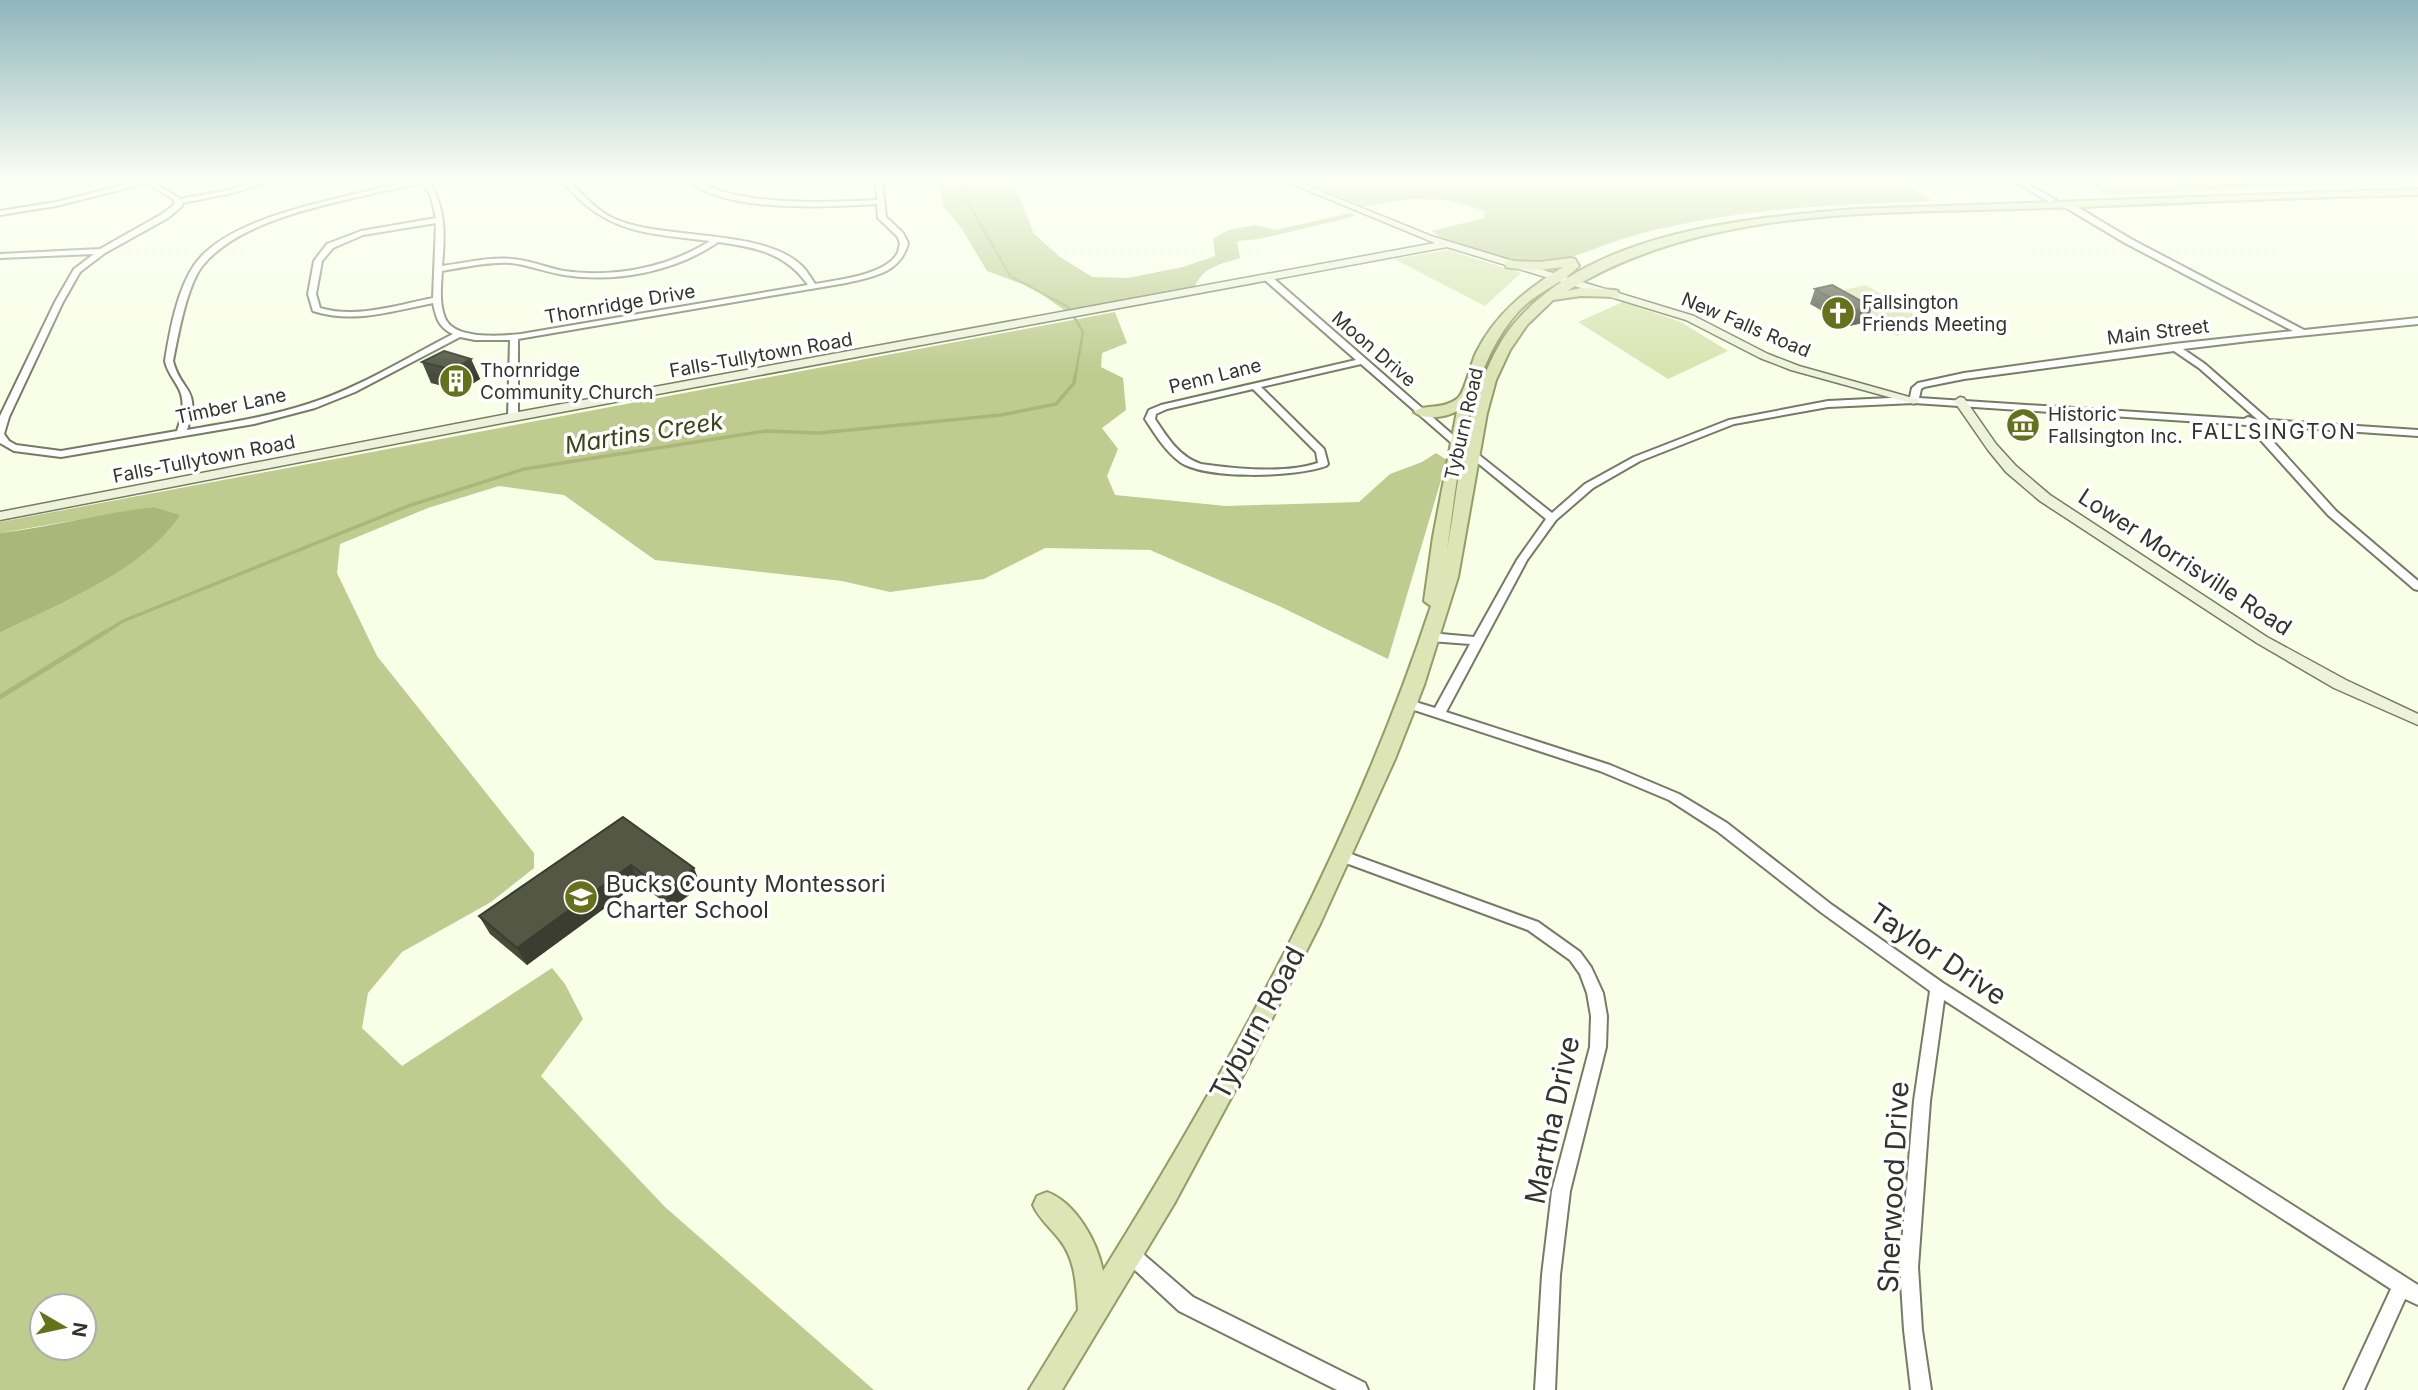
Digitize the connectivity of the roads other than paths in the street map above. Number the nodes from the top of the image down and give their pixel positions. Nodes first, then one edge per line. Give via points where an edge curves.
1 (111, 246) edge
2 (221, 246) edge
3 (333, 246) edge
4 (438, 246) edge
5 (707, 246) edge
6 (737, 246) edge
7 (903, 246) edge
8 (1437, 246) edge
9 (1452, 246) edge
10 (1622, 246) edge
11 (1649, 246) edge
12 (2137, 246) edge
13 (102, 251) junction
14 (0, 256) edge
15 (1510, 264) junction
16 (1589, 265) junction
17 (438, 269) junction
18 (1552, 278) junction
19 (1269, 279) junction
20 (1569, 282) junction
21 (813, 288) junction
22 (1614, 293) junction
23 (439, 299) junction
24 (1535, 308) junction
25 (2418, 321) edge
26 (2301, 332) junction
27 (460, 334) junction
28 (514, 337) junction
29 (2174, 347) junction
30 (1363, 361) junction
31 (1254, 385) junction
32 (1466, 399) junction
33 (1914, 400) junction
34 (1960, 401) junction
35 (1421, 412) junction
36 (513, 417) junction
37 (2248, 420) junction
38 (2265, 421) junction
39 (2418, 433) edge
40 (0, 435) edge
41 (180, 435) junction
42 (1458, 444) junction
43 (1471, 453) junction
44 (0, 516) edge
45 (1552, 518) junction
46 (2418, 587) edge
47 (1430, 637) junction
48 (1477, 641) junction
49 (1409, 704) junction
50 (1438, 714) junction
51 (2418, 720) edge
52 (1340, 855) junction
53 (1938, 988) junction
54 (1047, 1205) dead end
55 (1129, 1253) junction
56 (2410, 1290) edge
57 (1093, 1313) junction
58 (1044, 1390) edge
59 (1358, 1390) edge
60 (1545, 1390) edge
61 (1922, 1390) edge
62 (2354, 1390) edge

1 - 13 street, Timber Lane
2 - 41 street via 200,262 169,360 189,398
3 - 23 street via 319,257 312,294 316,309 337,314 376,311
4 - 17 street
5 - 17 street via 677,262 615,272 568,273 507,261
6 - 21 street via 782,256 802,268
7 - 21 street, Thornridge Drive via 901,255 876,272
8 - 19 street, Falls-Tullytown Road
9 - 15 street, New Falls Road
10 - 16 main road, Tyburn Road
11 - 16 main road, Tyburn Road
12 - 26 street
13 - 14 street
13 - 40 street, Timber Lane via 70,281 4,417
15 - 16 main road
15 - 18 street, New Falls Road
16 - 18 main road, Tyburn Road
16 - 20 main road, Tyburn Road
16 - 22 main road via 1595,285
17 - 23 street
18 - 20 street, New Falls Road
18 - 32 main road, Tyburn Road via 1495,329 1473,371
19 - 30 street, Moon Drive
19 - 36 street, Falls-Tullytown Road
20 - 22 street, New Falls Road
20 - 24 main road, Tyburn Road
21 - 28 street, Thornridge Drive
22 - 24 main road via 1572,293
22 - 33 street, New Falls Road via 1690,318 1795,368
23 - 27 street via 441,321
24 - 43 main road, Tyburn Road via 1511,335 1497,362
25 - 26 street, Main Street
26 - 29 street, Main Street
27 - 28 street, Thornridge Drive
27 - 41 street, Timber Lane via 330,399 270,418
28 - 36 street
29 - 33 street, Main Street via 1926,382 1917,388
29 - 38 street
30 - 31 street, Penn Lane
30 - 35 street, Moon Drive
31 - 31 street, Penn Lane via 1321,451 1323,464 1296,470 1192,464 1176,452 1150,419 1152,412 1164,407
32 - 35 main road via 1445,412
32 - 42 main road, Tyburn Road
33 - 34 street
33 - 45 street via 1828,404 1714,428 1606,476
34 - 37 street
34 - 51 street, Lower Morrisville Road via 2011,469 2045,498 2262,640
35 - 42 street, Moon Drive
36 - 44 street, Falls-Tullytown Road
37 - 38 street
37 - 46 street via 2332,513
38 - 39 street
40 - 41 street, Timber Lane via 14,448 47,454
42 - 47 main road, Tyburn Road via 1438,553
43 - 45 street
43 - 47 main road, Tyburn Road via 1456,549
45 - 48 street
47 - 48 street
47 - 49 main road, Tyburn Road
48 - 50 street
49 - 50 street, Taylor Drive
49 - 52 main road, Tyburn Road
50 - 53 street, Taylor Drive via 1605,768 1674,797 1723,827
52 - 55 main road, Tyburn Road via 1248,1041
52 - 60 street, Martha Drive via 1533,926 1575,956 1595,993 1598,1047 1561,1191
53 - 56 street, Taylor Drive
53 - 61 street, Sherwood Drive via 1922,1101 1909,1267
54 - 57 main road via 1068,1225 1084,1250
55 - 57 main road, Tyburn Road
55 - 59 street via 1186,1304
56 - 62 street
57 - 58 main road, Tyburn Road

